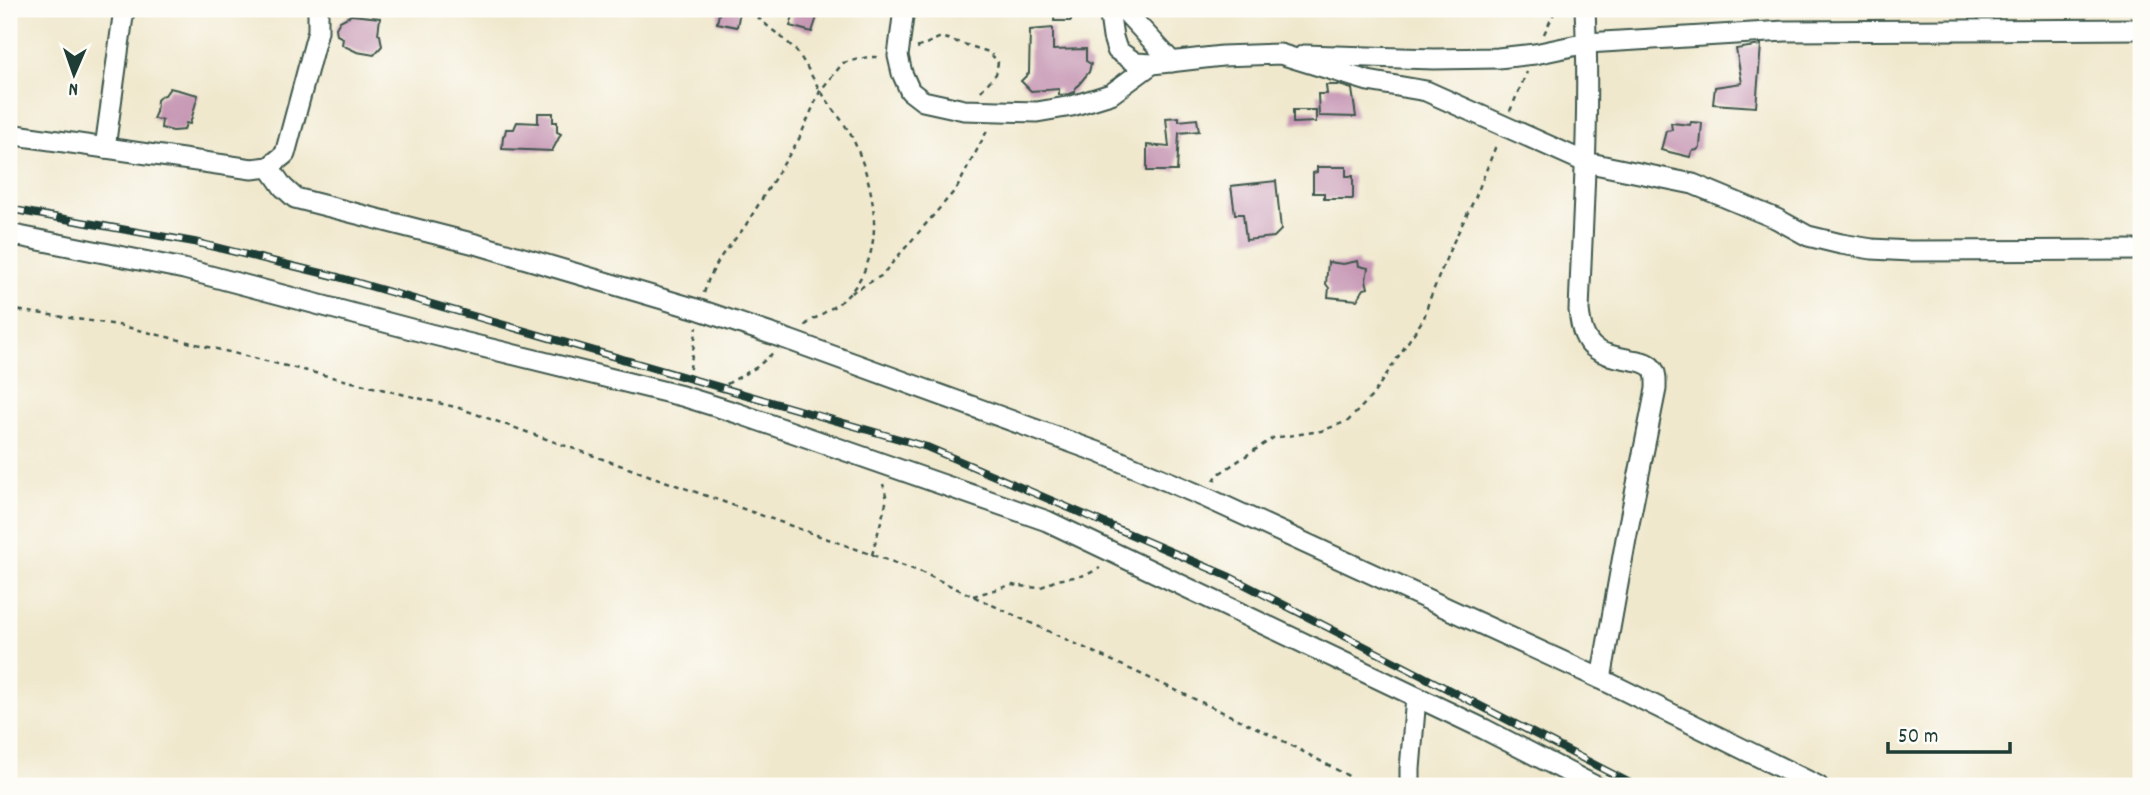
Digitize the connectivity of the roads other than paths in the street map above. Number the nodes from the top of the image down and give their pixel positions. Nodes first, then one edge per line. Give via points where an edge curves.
1 (124, 9) edge
2 (318, 9) edge
3 (904, 9) edge
4 (1110, 9) edge
5 (1123, 9) edge
6 (1585, 9) edge
7 (2141, 29) edge
8 (1587, 43) junction
9 (1279, 54) junction
10 (1172, 62) junction
11 (1152, 64) junction
12 (9, 134) edge
13 (105, 148) junction
14 (1585, 162) junction
15 (269, 167) junction
16 (9, 234) edge
17 (2141, 250) edge
18 (1601, 679) junction
19 (1416, 697) junction
20 (1410, 786) edge
21 (1595, 786) edge
22 (1818, 786) edge

1 - 13 street
2 - 15 street via 318,31 285,155
3 - 11 street via 898,56 910,91 923,101 964,110 1037,112 1111,94
4 - 11 street via 1117,50 1136,63
5 - 10 street
6 - 8 street
7 - 8 street via 1798,30
8 - 9 street via 1498,58
8 - 14 street
9 - 10 street
9 - 14 street via 1368,82 1426,91
10 - 11 street
12 - 13 street
13 - 15 street via 252,169
14 - 17 street via 1693,184 1808,236 1872,249
14 - 18 street via 1579,310 1583,332 1587,342 1605,355 1651,366 1656,389
15 - 18 street via 295,198 479,245 700,310 1098,452
16 - 19 street via 184,269 704,403 1047,521
18 - 22 street
19 - 20 street
19 - 21 street

